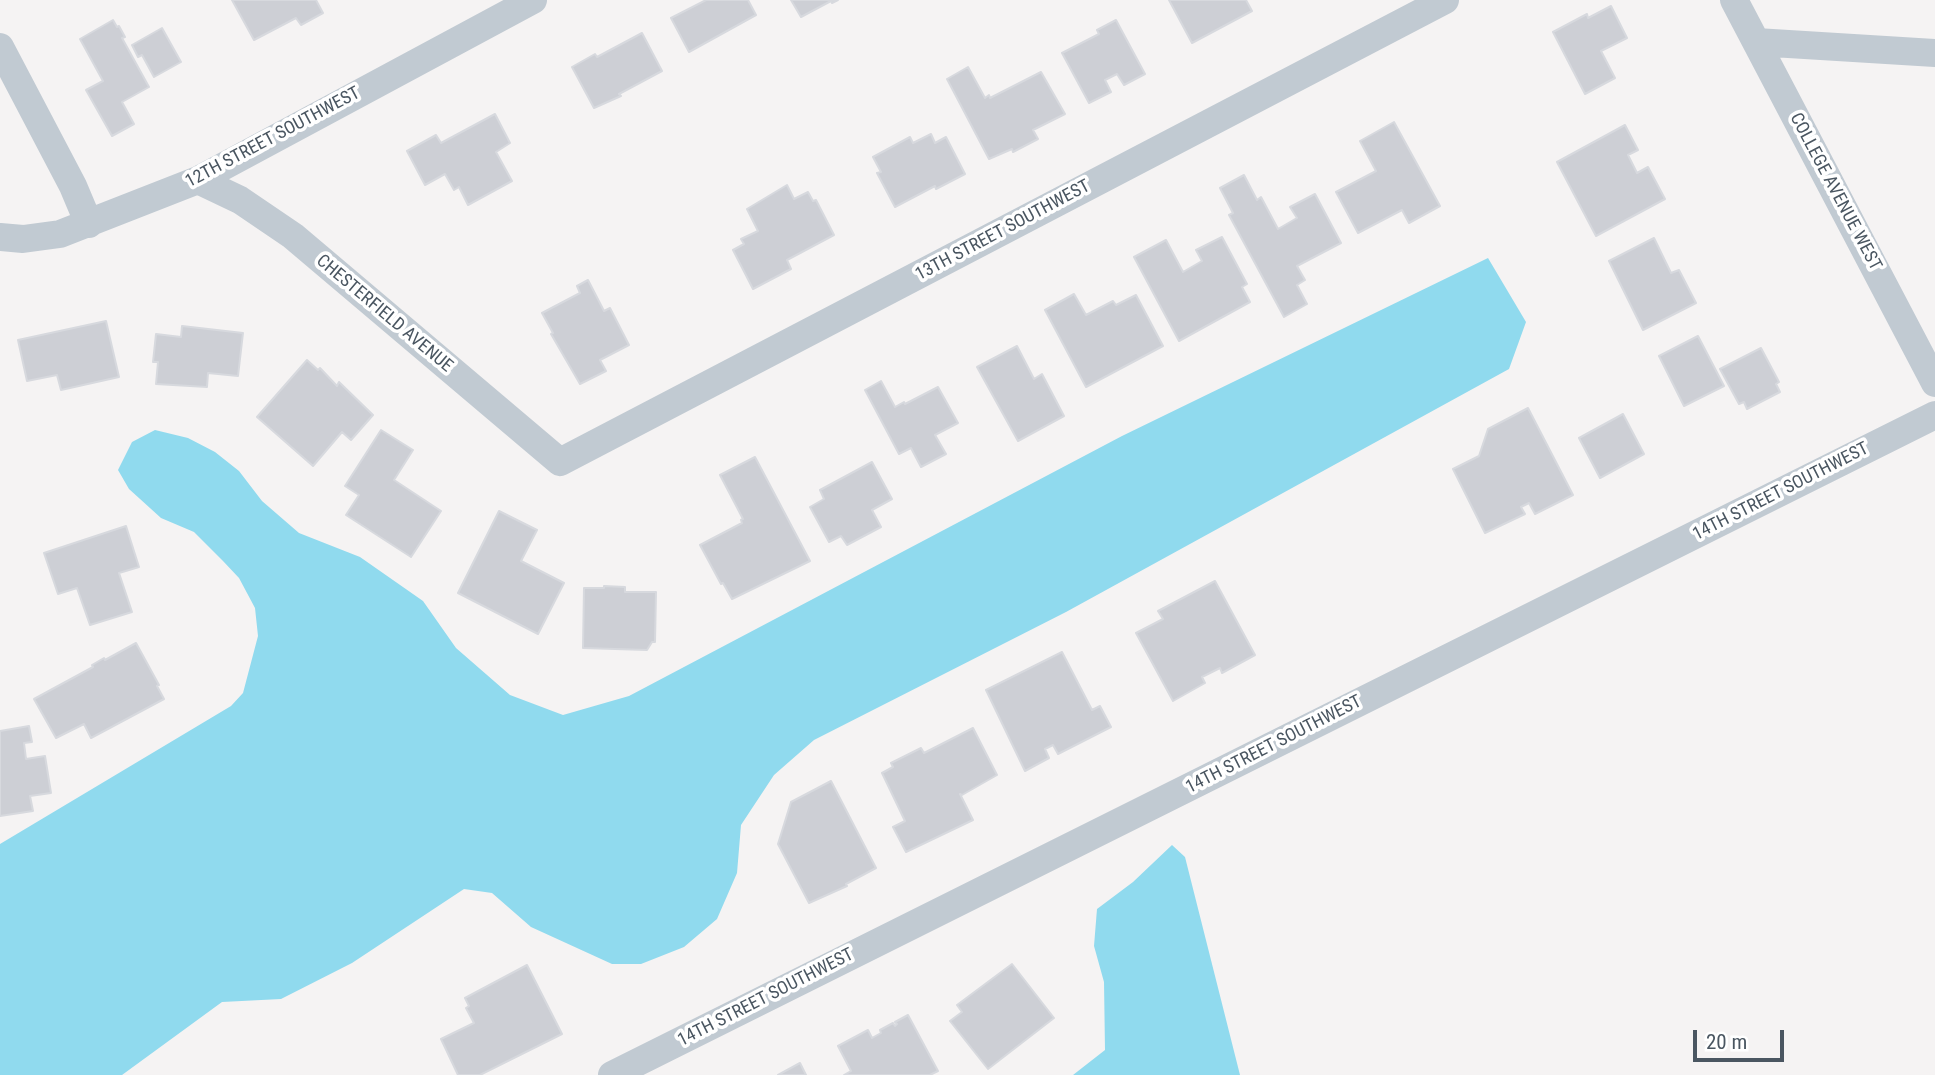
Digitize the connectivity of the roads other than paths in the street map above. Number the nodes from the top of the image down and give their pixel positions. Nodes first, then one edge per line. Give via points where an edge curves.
1 (533, 0) edge
2 (1445, 0) edge
3 (1734, 0) edge
4 (1756, 42) junction
5 (0, 47) edge
6 (1935, 53) edge
7 (198, 180) junction
8 (89, 224) junction
9 (0, 237) edge
10 (1935, 383) edge
11 (1935, 415) edge
12 (560, 462) joint
13 (612, 1075) edge

1 - 7 street, 12TH STREET SOUTHWEST
2 - 12 street, 13TH STREET SOUTHWEST
3 - 4 street, COLLEGE AVENUE WEST
4 - 6 street
4 - 10 street, COLLEGE AVENUE WEST
5 - 8 street
7 - 8 street, 12TH STREET SOUTHWEST
7 - 12 street, CHESTERFIELD AVENUE via 240,200 293,236
8 - 9 street, 12TH STREET SOUTHWEST via 61,234
11 - 13 street, 14TH STREET SOUTHWEST

